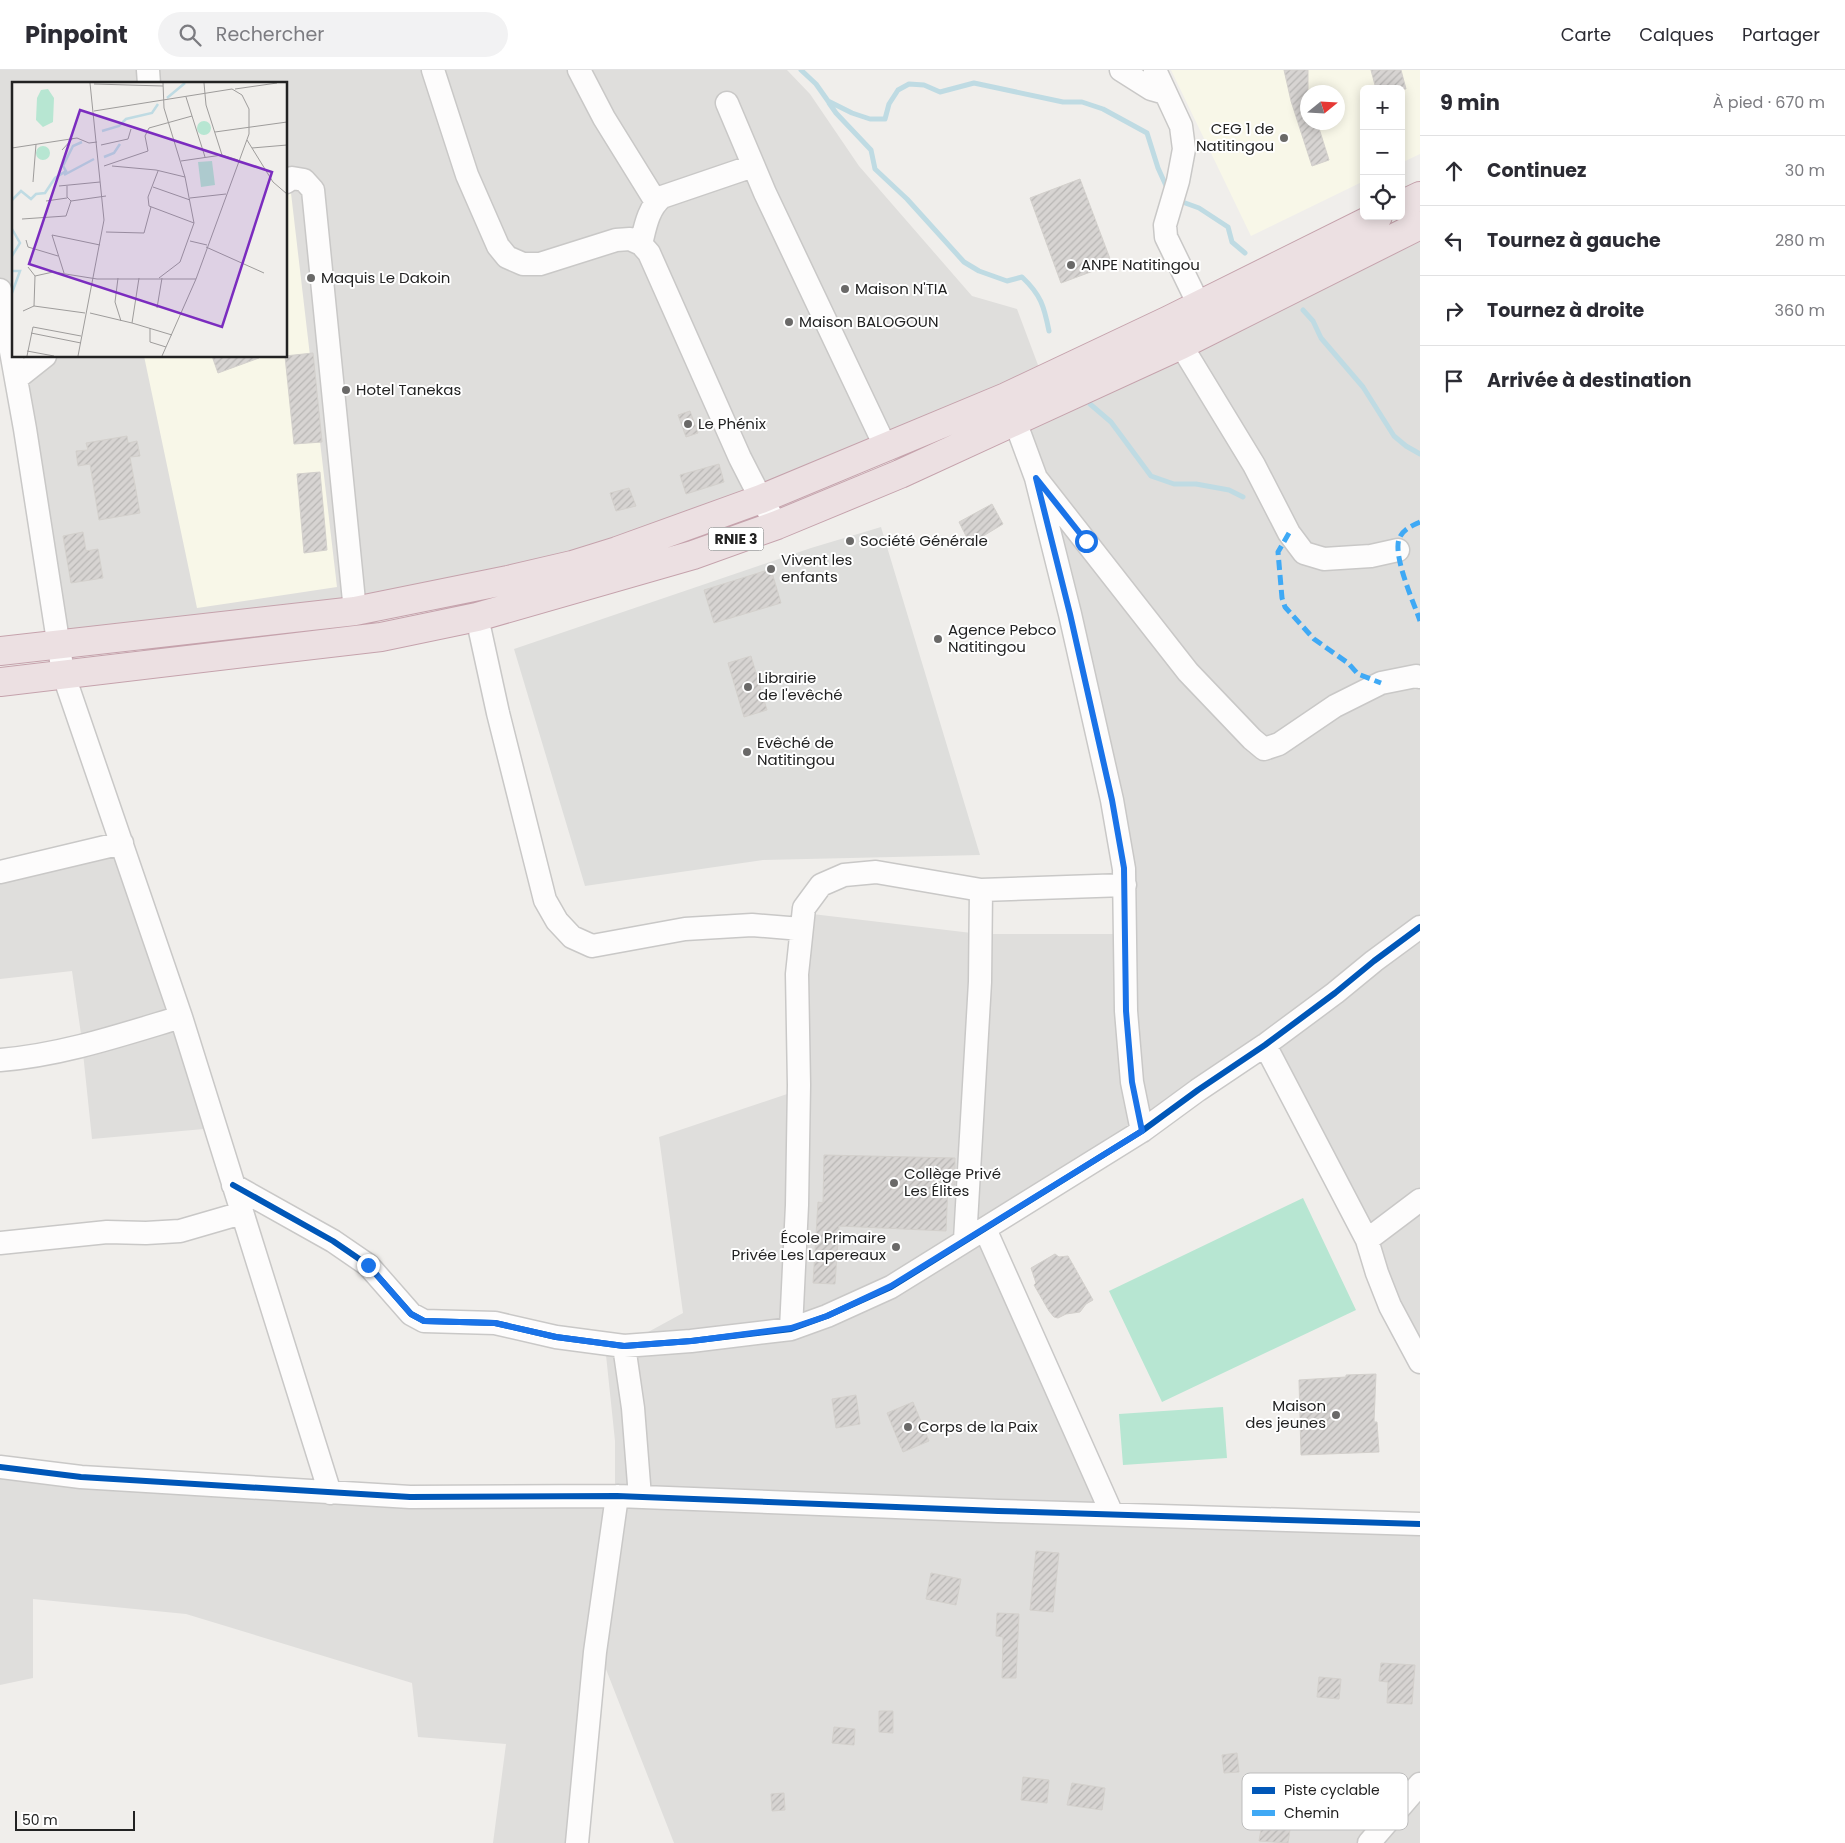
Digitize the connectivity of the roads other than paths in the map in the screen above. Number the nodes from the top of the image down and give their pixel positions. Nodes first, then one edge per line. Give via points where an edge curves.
1 (432, 70) edge
2 (580, 70) edge
3 (1122, 70) edge
4 (1155, 70) edge
5 (1166, 93) junction
6 (727, 103) dead end
7 (753, 166) junction
8 (288, 181) edge
9 (1420, 196) edge
10 (656, 202) junction
11 (1405, 203) edge
12 (1370, 220) edge
13 (1420, 225) edge
14 (641, 244) junction
15 (0, 290) edge
16 (1199, 305) junction
17 (10, 327) edge
18 (12, 344) edge
19 (1181, 344) junction
20 (14, 358) edge
21 (42, 358) edge
22 (16, 379) junction
23 (1015, 421) junction
24 (884, 446) junction
25 (1036, 478) junction
26 (761, 499) junction
27 (777, 525) junction
28 (1398, 550) dead end
29 (355, 611) junction
30 (477, 617) junction
31 (59, 645) junction
32 (0, 651) edge
33 (63, 673) junction
34 (1420, 676) edge
35 (0, 682) edge
36 (122, 843) junction
37 (0, 872) edge
38 (1125, 885) junction
39 (981, 890) junction
40 (1420, 927) edge
41 (802, 929) junction
42 (181, 1017) junction
43 (1265, 1045) junction
44 (0, 1060) edge
45 (1142, 1131) junction
46 (234, 1186) junction
47 (1420, 1200) edge
48 (242, 1213) junction
49 (985, 1229) junction
50 (966, 1240) junction
51 (1367, 1240) junction
52 (0, 1243) edge
53 (791, 1328) junction
54 (624, 1346) junction
55 (1420, 1362) edge
56 (0, 1467) edge
57 (330, 1493) junction
58 (617, 1496) junction
59 (640, 1497) junction
60 (1112, 1514) junction
61 (1420, 1524) edge
62 (1420, 1784) edge
63 (1408, 1798) edge
64 (1380, 1830) edge
65 (577, 1843) edge
66 (1369, 1843) edge

1 - 14 street via 467,175 498,246 507,257 523,264 540,264 616,240 630,239
2 - 10 street via 604,118
3 - 5 street via 1150,89
4 - 5 street
5 - 16 street via 1181,126 1184,149 1165,225 1166,237
6 - 7 street
7 - 10 street via 671,192
7 - 24 street
8 - 29 street via 304,180 313,190
9 - 11 highway
10 - 14 street
12 - 16 highway, RNIE 3
13 - 19 highway, RNIE 3
14 - 26 street via 648,253
15 - 17 street
16 - 24 highway, RNIE 3 via 1006,396
17 - 18 street
19 - 23 highway, RNIE 3
19 - 28 street via 1254,465 1289,533 1304,553 1324,558 1371,556
20 - 22 street
21 - 22 street
22 - 31 street
23 - 25 street
23 - 27 highway, RNIE 3 via 900,474
24 - 26 highway, RNIE 3
25 - 34 street via 1188,672 1264,748 1279,744 1335,706 1381,683
25 - 38 street via 1112,800
26 - 27 street
26 - 29 highway, RNIE 3 via 572,565
27 - 30 highway, RNIE 3 via 692,554
29 - 31 highway, RNIE 3
30 - 33 highway, RNIE 3 via 381,637
30 - 41 street via 545,900 572,937 592,946 685,929 752,925
31 - 32 highway, RNIE 3
31 - 33 street
33 - 35 highway, RNIE 3
33 - 36 street
36 - 37 street
36 - 42 street
38 - 39 street
38 - 45 street via 1126,1011 1132,1082
39 - 41 street via 876,872 844,875 821,885 804,908
39 - 50 street via 980,982
40 - 43 street
41 - 53 street via 797,974 797,1205
42 - 44 street via 90,1044
42 - 46 street
43 - 45 street
43 - 51 street
45 - 49 street
46 - 48 street
46 - 54 street via 368,1265 411,1314 424,1321 495,1323 556,1337
47 - 51 street
48 - 52 street via 180,1231 108,1232
48 - 57 street
49 - 50 street
49 - 60 street
50 - 53 street via 891,1286 827,1316
51 - 55 street via 1390,1306
53 - 54 street
54 - 59 street
56 - 57 street via 81,1477
57 - 58 street via 410,1497
58 - 59 street
58 - 65 street via 595,1652
59 - 60 street
60 - 61 street
62 - 63 street
64 - 66 street

